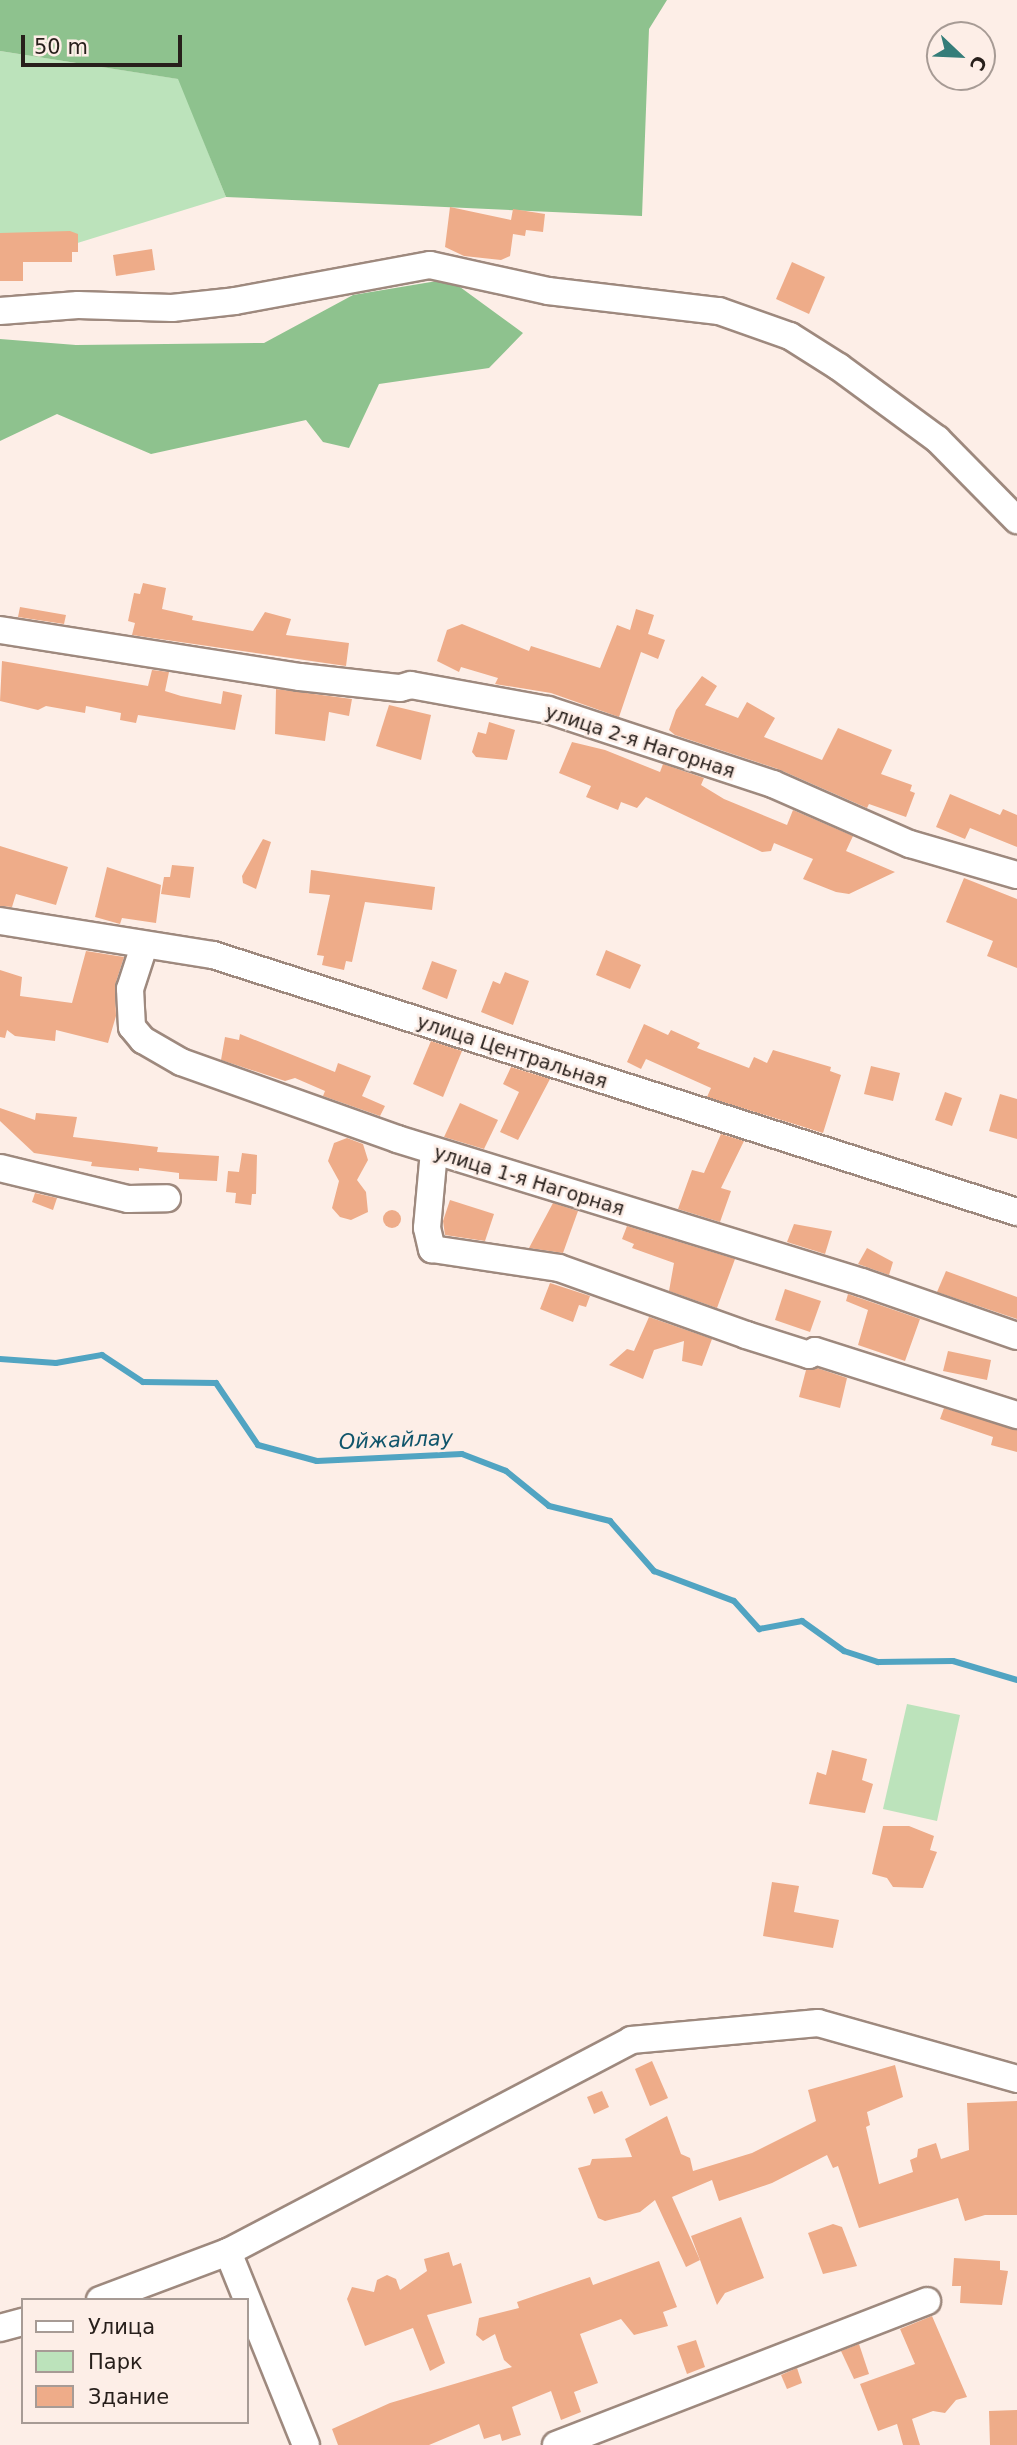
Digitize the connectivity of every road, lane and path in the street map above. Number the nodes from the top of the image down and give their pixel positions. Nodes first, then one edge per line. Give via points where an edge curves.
1 (0, 311) edge
2 (1017, 520) edge
3 (0, 630) edge
4 (1017, 875) edge
5 (0, 921) edge
6 (144, 946) junction
7 (434, 1151) junction
8 (0, 1168) edge
9 (167, 1198) dead end
10 (1017, 1212) edge
11 (1017, 1336) edge
12 (1017, 1415) edge
13 (1017, 2079) edge
14 (228, 2252) junction
15 (105, 2298) edge
16 (247, 2298) edge
17 (248, 2301) edge
18 (927, 2301) dead end
19 (21, 2323) edge
20 (0, 2328) edge
21 (306, 2445) edge
22 (556, 2445) edge

1 - 2 street via 78,305 173,308 430,265 548,291 719,311 790,335 839,366 945,446
3 - 4 street, улица 2-я Нагорная via 300,677 400,688 411,685 548,710 773,784 910,844
5 - 6 street, улица Центральная
6 - 7 street, улица 1-я Нагорная via 130,989 132,1027 143,1040 181,1062
6 - 10 street, улица Центральная via 181,947 298,980
7 - 11 street, улица 1-я Нагорная via 862,1282
7 - 12 street via 427,1228 432,1249 578,1274 746,1335 809,1355 814,1351
8 - 9 street via 128,1199
13 - 14 street via 818,2023 631,2040
14 - 15 street
14 - 16 street
17 - 21 street
18 - 22 street
19 - 20 street

